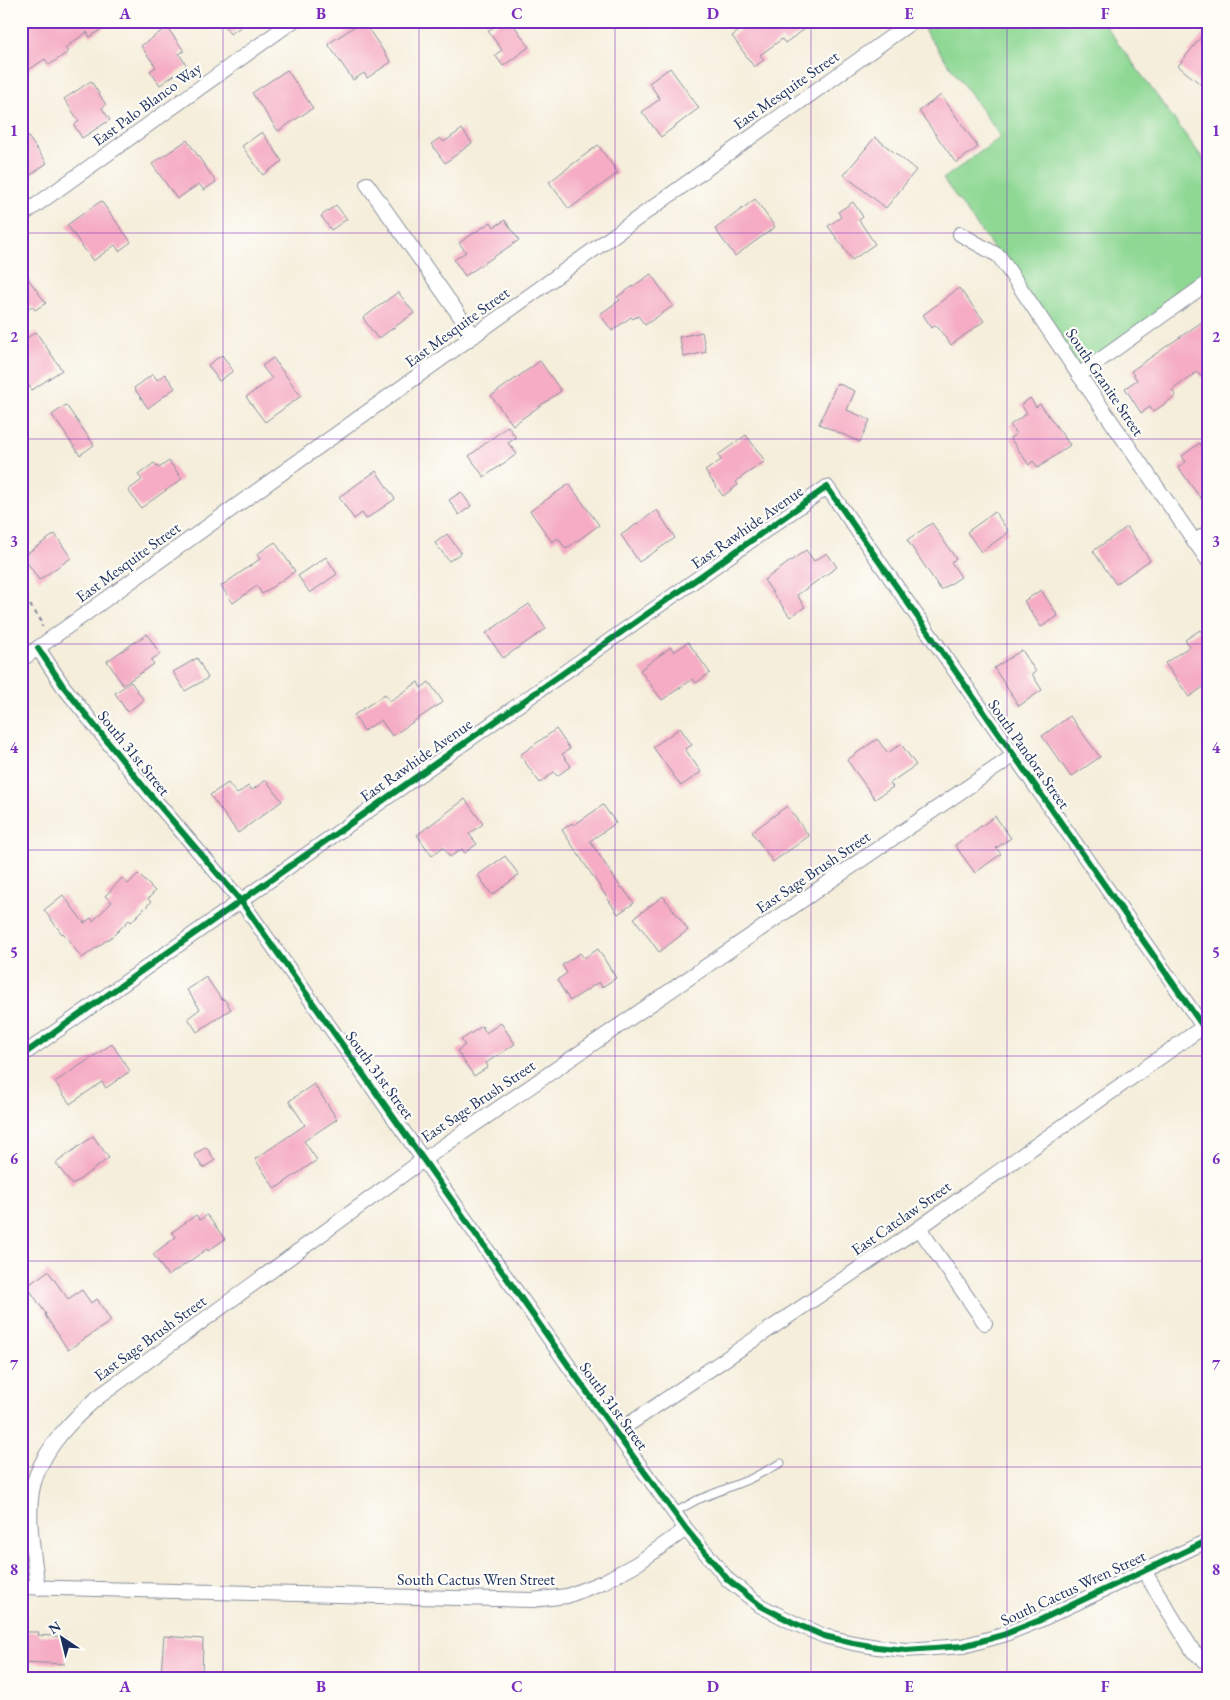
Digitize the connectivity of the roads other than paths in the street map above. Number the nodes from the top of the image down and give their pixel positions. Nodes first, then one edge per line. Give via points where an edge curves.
1 (293, 21) edge
2 (913, 21) edge
3 (367, 184) dead end
4 (21, 216) edge
5 (960, 234) dead end
6 (1209, 282) edge
7 (474, 336) junction
8 (1078, 375) junction
9 (827, 487) joint
10 (1209, 532) edge
11 (1194, 542) junction
12 (1209, 562) edge
13 (38, 648) junction
14 (21, 660) edge
15 (1014, 756) junction
16 (240, 901) junction
17 (1206, 1031) edge
18 (21, 1056) edge
19 (423, 1160) junction
20 (919, 1228) junction
21 (985, 1323) dead end
22 (616, 1433) junction
23 (781, 1463) dead end
24 (675, 1512) junction
25 (686, 1529) junction
26 (1209, 1540) edge
27 (1144, 1571) junction
28 (21, 1587) edge
29 (38, 1588) junction
30 (1209, 1664) edge

1 - 4 street, East Palo Blanco Way
2 - 7 street, East Mesquite Street
3 - 7 street
5 - 8 street, South Granite Street via 999,256
6 - 8 street
7 - 13 street, East Mesquite Street
8 - 11 street, South Granite Street
9 - 15 street, South Pandora Street
9 - 16 street, East Rawhide Avenue
10 - 11 street
11 - 12 street, South Granite Street
13 - 14 street, East Mesquite Street
13 - 16 street, South 31st Street via 63,686
15 - 17 street, South Pandora Street
15 - 19 street, East Sage Brush Street
16 - 18 street, East Rawhide Avenue
16 - 19 street, South 31st Street
17 - 20 street, East Catclaw Street
19 - 22 street, South 31st Street
19 - 29 street, East Sage Brush Street via 72,1420 51,1447 36,1477 31,1501
20 - 21 street
20 - 22 street, East Catclaw Street
22 - 24 street, South 31st Street
23 - 24 lane
24 - 25 street, South 31st Street
25 - 27 street, South Cactus Wren Street via 728,1580 761,1606 824,1636 877,1648 936,1649 963,1646 1003,1635
25 - 29 street, South Cactus Wren Street via 638,1563 602,1582 568,1596 532,1600
26 - 27 street, South Cactus Wren Street
27 - 30 street via 1193,1651
28 - 29 street, South Cactus Wren Street

